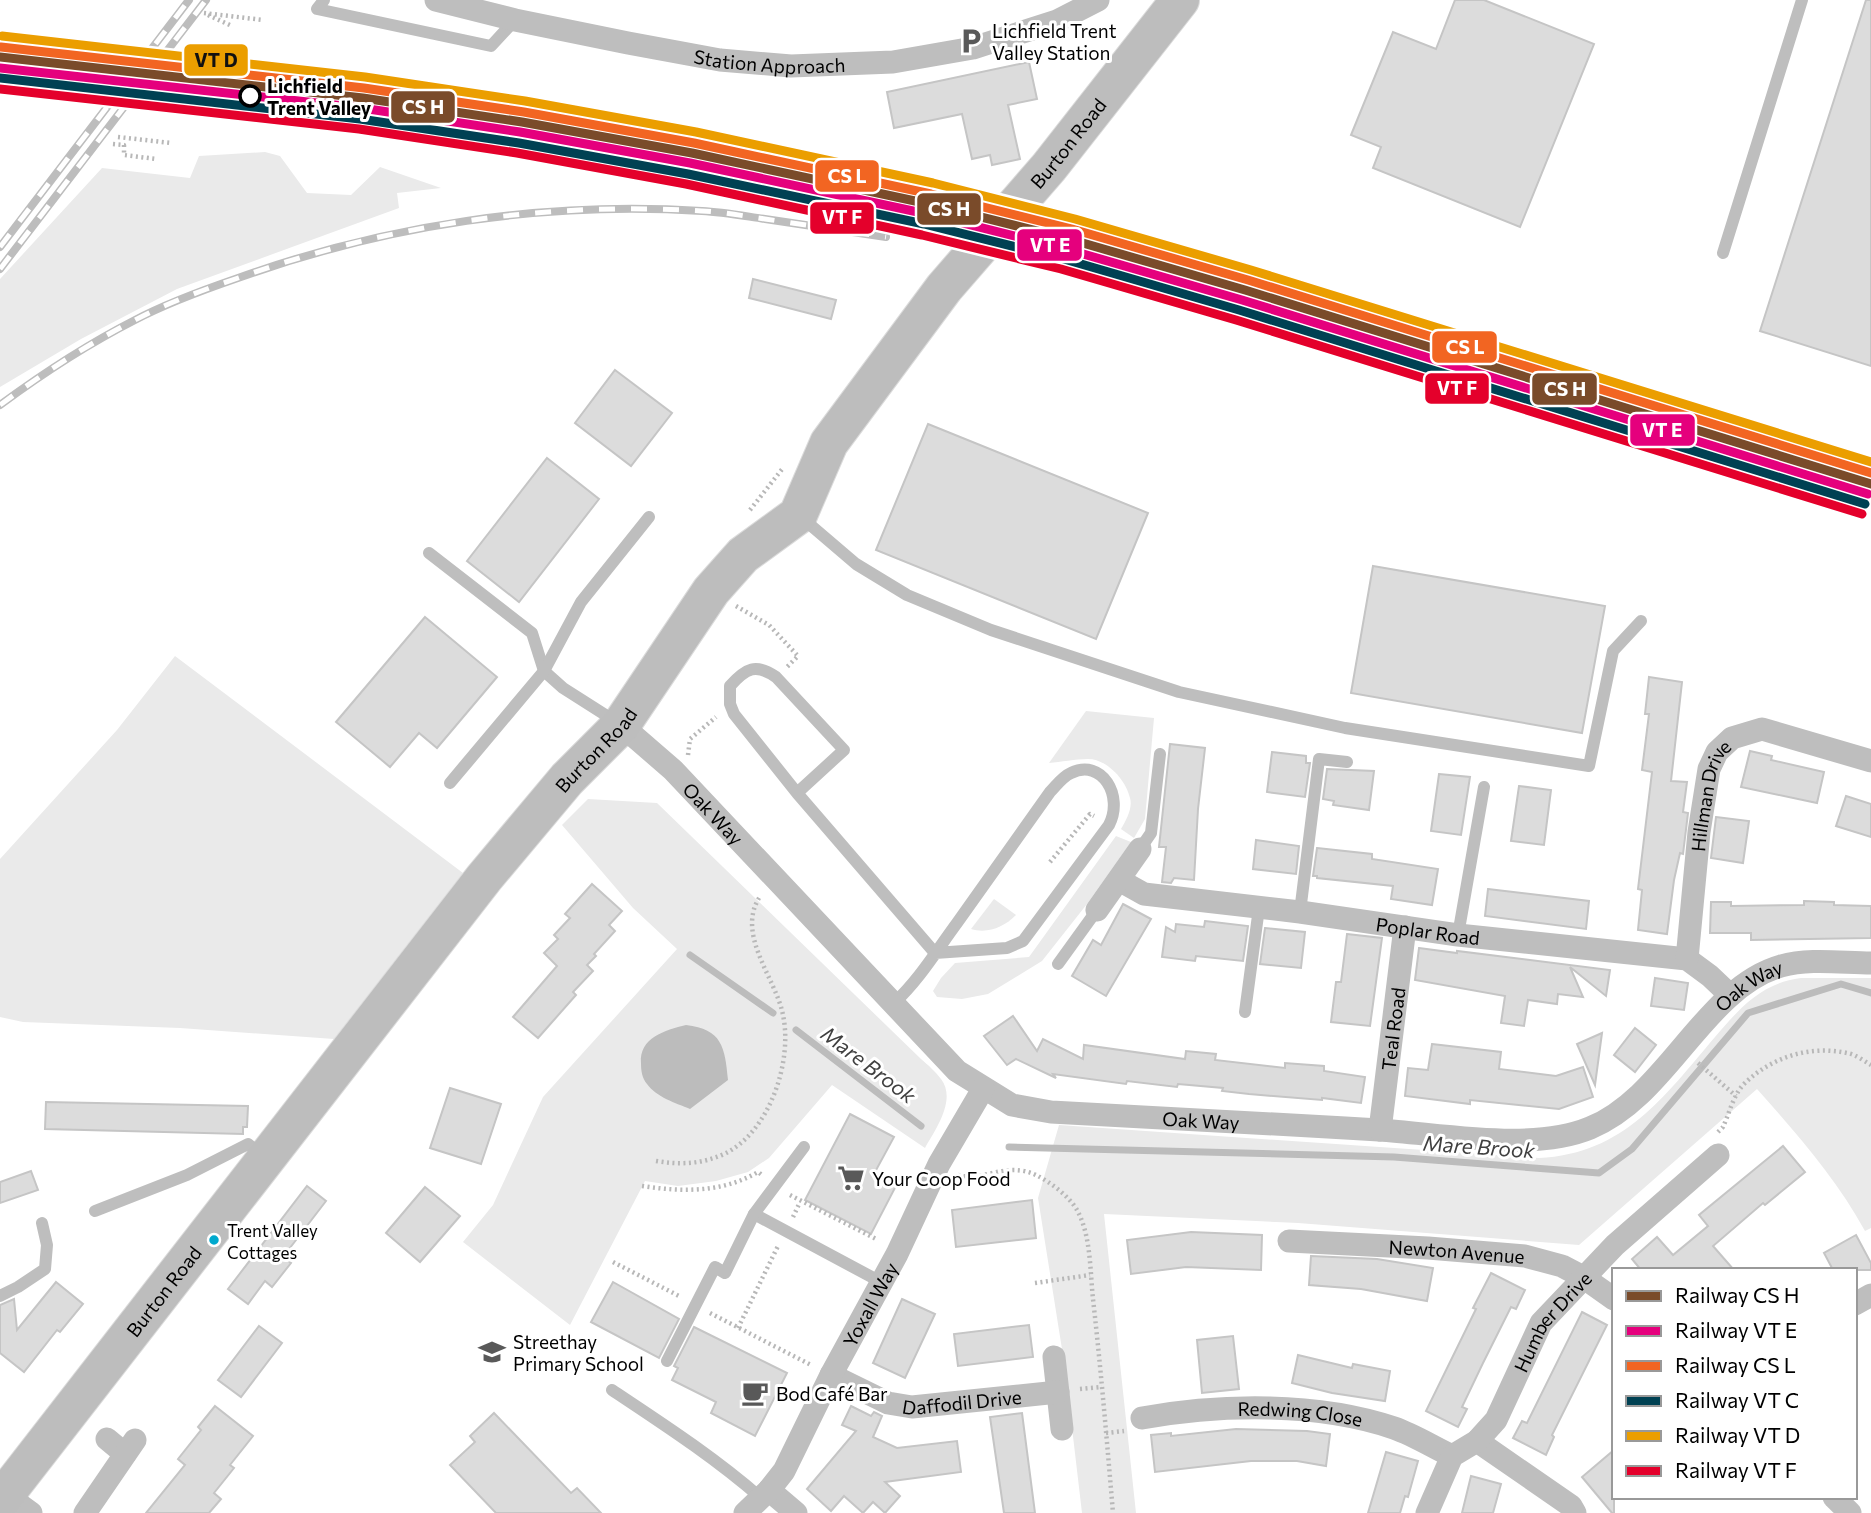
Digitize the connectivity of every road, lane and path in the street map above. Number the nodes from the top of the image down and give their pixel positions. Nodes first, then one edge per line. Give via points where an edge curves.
1 (324, 0) edge
2 (436, 0) edge
3 (1098, 0) edge
4 (1180, 0) edge
5 (1802, 0) edge
6 (263, 20) dead end
7 (515, 20) junction
8 (232, 26) dead end
9 (118, 137) dead end
10 (171, 143) dead end
11 (113, 144) dead end
12 (156, 159) dead end
13 (1723, 253) dead end
14 (798, 515) junction
15 (649, 517) dead end
16 (429, 553) dead end
17 (711, 591) junction
18 (1641, 621) dead end
19 (544, 671) junction
20 (776, 677) junction
21 (730, 704) junction
22 (621, 725) junction
23 (1160, 754) dead end
24 (1871, 761) edge
25 (1347, 762) dead end
26 (673, 770) junction
27 (450, 783) dead end
28 (1484, 787) dead end
29 (797, 793) junction
30 (1140, 849) joint
31 (774, 877) junction
32 (1119, 880) junction
33 (1259, 908) junction
34 (1097, 910) joint
35 (1300, 912) junction
36 (1405, 928) junction
37 (1458, 935) junction
38 (935, 953) junction
39 (1687, 959) junction
40 (1871, 963) edge
41 (1058, 964) dead end
42 (1730, 995) junction
43 (894, 1003) junction
44 (1245, 1012) dead end
45 (1698, 1063) dead end
46 (1871, 1065) edge
47 (983, 1089) junction
48 (1736, 1096) junction
49 (1380, 1130) junction
50 (1715, 1146) joint
51 (804, 1147) dead end
52 (265, 1157) junction
53 (656, 1160) dead end
54 (939, 1164) junction
55 (800, 1202) dead end
56 (95, 1210) dead end
57 (754, 1214) junction
58 (42, 1223) dead end
59 (786, 1231) junction
60 (1289, 1241) dead end
61 (613, 1262) dead end
62 (1090, 1275) junction
63 (1583, 1277) junction
64 (881, 1282) junction
65 (1035, 1283) dead end
66 (0, 1296) edge
67 (1612, 1298) edge
68 (696, 1305) junction
69 (738, 1328) junction
70 (1054, 1357) dead end
71 (667, 1361) dead end
72 (831, 1375) junction
73 (612, 1390) dead end
74 (1058, 1392) junction
75 (1142, 1418) dead end
76 (1062, 1429) dead end
77 (107, 1439) dead end
78 (1477, 1441) junction
79 (1452, 1456) junction
80 (1835, 1499) edge
81 (759, 1500) edge
82 (12, 1502) edge
83 (85, 1513) edge
84 (796, 1513) edge
85 (1113, 1513) edge
86 (1427, 1513) edge
87 (1575, 1513) edge
88 (1850, 1513) edge

1 - 7 lane via 317,9 491,46
2 - 7 street, Station Approach
3 - 7 street, Station Approach via 1057,21 973,48 893,62 791,65 720,60
4 - 14 highway, Burton Road via 1049,167 944,288 829,443
5 - 13 lane
6 - 8 path via 204,13
9 - 10 path
11 - 12 path via 124,145 124,155
14 - 17 highway, Burton Road via 743,555
14 - 18 lane via 856,564 907,595 991,631 1179,692 1346,728 1589,766 1613,651
15 - 19 lane via 581,603
16 - 19 lane via 533,632
17 - 20 path via 769,625 798,656
17 - 22 highway, Burton Road
19 - 22 lane
19 - 27 lane
20 - 21 lane via 764,668 741,673 730,686
20 - 29 lane via 844,750
21 - 26 path via 690,739 690,753
21 - 29 lane
22 - 26 street, Oak Way
22 - 52 highway, Burton Road via 567,779 484,878
23 - 30 lane via 1151,833
24 - 39 street, Hillman Drive via 1762,729 1732,738 1717,752 1699,832
25 - 35 lane via 1319,759
26 - 31 street, Oak Way
28 - 37 lane
29 - 38 lane
30 - 32 street
31 - 43 street, Oak Way
31 - 53 path via 758,900 753,930 783,1015 785,1050 776,1091 756,1127 726,1153 686,1164
32 - 33 street, Poplar Road via 1144,894
32 - 34 street
33 - 35 street, Poplar Road
33 - 44 lane
34 - 41 lane
35 - 36 street, Poplar Road
36 - 37 street, Poplar Road
36 - 49 street, Teal Road
37 - 39 street, Poplar Road
38 - 38 lane via 1007,948 1023,941 1109,825 1115,813 1114,792 1105,779 1091,770 1062,779
38 - 43 lane
39 - 42 street
40 - 42 street, Oak Way via 1781,966
42 - 49 street, Oak Way via 1635,1101 1590,1129 1531,1142
43 - 47 street, Oak Way via 957,1071
45 - 48 path
46 - 48 path via 1849,1053 1816,1050 1792,1054 1743,1084
47 - 49 street, Oak Way via 1012,1105 1051,1112
47 - 54 street, Yoxall Way
48 - 50 path
50 - 63 street, Humber Drive
51 - 57 lane
52 - 56 lane via 247,1144 187,1175
52 - 82 highway, Burton Road
54 - 62 path via 960,1176 999,1170 1034,1174 1046,1181 1076,1209 1085,1234
54 - 64 street, Yoxall Way
55 - 59 path
57 - 59 lane
57 - 68 lane via 725,1272 715,1267
58 - 66 lane via 47,1245 45,1269
59 - 64 lane
59 - 69 path
60 - 63 street, Newton Avenue via 1525,1256
61 - 68 path
62 - 65 path
62 - 85 path
63 - 67 street, Newton Avenue
63 - 78 street, Humber Drive via 1541,1322 1496,1420
64 - 72 street, Yoxall Way
68 - 69 path
68 - 71 lane
69 - 72 path
70 - 74 street
72 - 74 street, Daffodil Drive via 888,1403 912,1407
72 - 81 street, Yoxall Way via 784,1471
73 - 81 lane via 730,1471
74 - 76 street
75 - 79 street, Redwing Close via 1272,1408 1340,1416 1394,1428
77 - 83 street via 130,1447
78 - 79 street, Humber Drive
78 - 87 street
79 - 86 street
80 - 88 street
81 - 84 street

